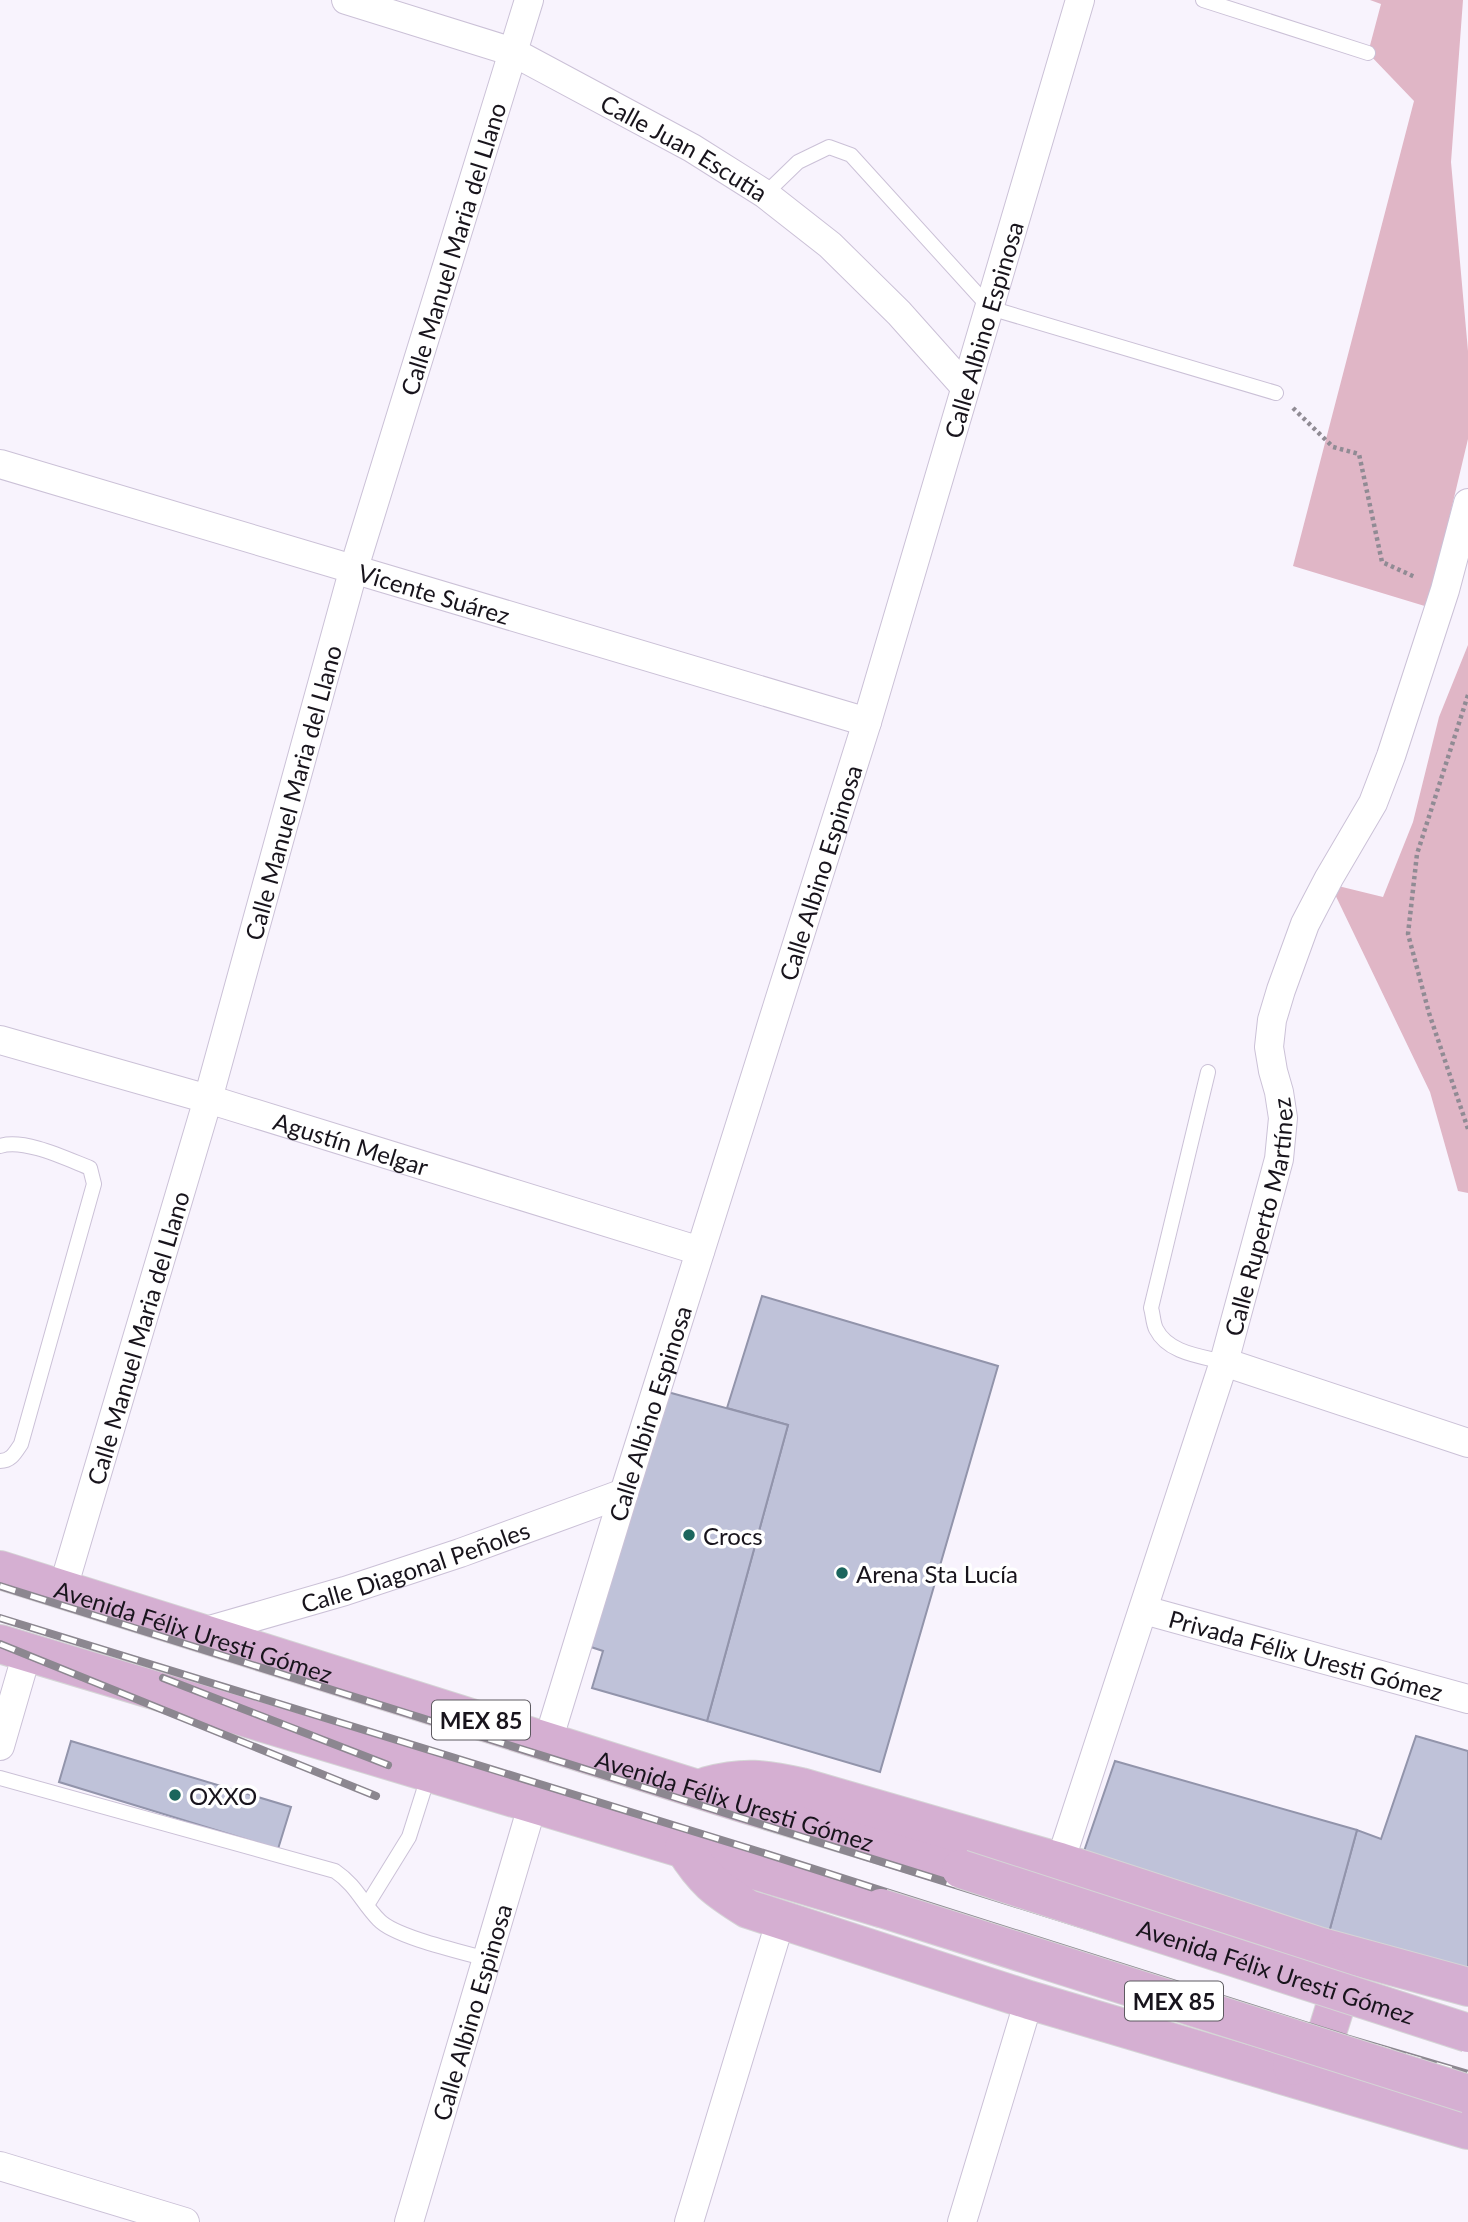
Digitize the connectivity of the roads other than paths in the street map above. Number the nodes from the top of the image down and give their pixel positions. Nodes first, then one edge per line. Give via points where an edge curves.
1 (346, 0) edge
2 (528, 0) edge
3 (1080, 0) edge
4 (1203, 0) edge
5 (513, 52) junction
6 (1368, 53) dead end
7 (765, 194) junction
8 (990, 307) junction
9 (965, 387) junction
10 (1276, 393) road end
11 (0, 464) edge
12 (1468, 503) edge
13 (354, 568) junction
14 (867, 722) junction
15 (0, 1040) edge
16 (1208, 1072) dead end
17 (208, 1099) junction
18 (0, 1146) edge
19 (700, 1251) junction
20 (1224, 1362) junction
21 (1468, 1443) edge
22 (0, 1461) edge
23 (624, 1493) junction
24 (0, 1570) edge
25 (62, 1588) junction
26 (1144, 1610) junction
27 (203, 1632) junction
28 (14, 1648) edge
29 (1468, 1699) edge
30 (548, 1741) junction
31 (0, 1746) edge
32 (430, 1772) junction
33 (0, 1778) edge
34 (697, 1788) junction
35 (533, 1803) junction
36 (684, 1848) junction
37 (1060, 1862) junction
38 (367, 1905) junction
39 (781, 1919) junction
40 (1318, 1946) junction
41 (487, 1959) junction
42 (1468, 1987) edge
43 (1029, 2000) junction
44 (1468, 2033) edge
45 (1270, 2072) junction
46 (1468, 2094) edge
47 (1468, 2130) edge
48 (0, 2166) edge
49 (185, 2222) edge
50 (409, 2222) edge
51 (689, 2222) edge
52 (962, 2222) edge

1 - 5 street, Calle Juan Escutia
2 - 5 street, Calle Manuel Maria del Llano
3 - 8 street, Calle Albino Espinosa
4 - 6 lane
5 - 7 street, Calle Juan Escutia via 692,148
5 - 13 street, Calle Manuel Maria del Llano
7 - 8 lane via 798,162 829,148 851,155
7 - 9 street, Calle Juan Escutia via 830,245 900,313
8 - 9 street, Calle Albino Espinosa
8 - 10 lane
9 - 14 street, Calle Albino Espinosa
11 - 13 street, Vicente Suárez
12 - 20 street, Calle Ruperto Martínez via 1391,756 1373,803 1305,925 1272,1020 1269,1047 1283,1118 1279,1159
13 - 14 street, Vicente Suárez
13 - 17 street, Calle Manuel Maria del Llano
14 - 19 street, Calle Albino Espinosa
15 - 17 street, Agustín Melgar
16 - 20 lane via 1152,1307 1155,1328 1165,1342
17 - 19 street, Agustín Melgar
17 - 25 street, Calle Manuel Maria del Llano
18 - 22 lane via 23,1144 81,1164 90,1168 94,1184 21,1444 13,1456
19 - 23 street, Calle Albino Espinosa
20 - 21 street
20 - 26 street, Calle Ruperto Martínez
23 - 27 street, Calle Diagonal Peñoles via 345,1591
23 - 30 street, Calle Albino Espinosa
24 - 25 main road, Avenida Félix Uresti Gómez / MEX 85
25 - 27 main road, Avenida Félix Uresti Gómez / MEX 85
26 - 29 street, Privada Félix Uresti Gómez
26 - 37 street, Calle Ruperto Martínez
27 - 30 main road, Avenida Félix Uresti Gómez / MEX 85
28 - 31 street
28 - 32 main road, MEX 85
30 - 34 main road, Avenida Félix Uresti Gómez / MEX 85
32 - 35 main road, MEX 85
32 - 38 lane via 408,1837
33 - 38 lane via 335,1871
34 - 37 main road via 764,1779
34 - 44 main road, Avenida Félix Uresti Gómez / MEX 85, bridge
35 - 36 main road, MEX 85
35 - 41 street, Calle Albino Espinosa
36 - 39 main road via 716,1890 748,1909
36 - 46 main road, MEX 85, bridge
37 - 40 main road
38 - 41 lane via 380,1922 397,1932
39 - 43 main road
39 - 51 street
40 - 42 main road
40 - 45 main road via 1335,1979 1335,2007 1326,2036 1311,2055
41 - 50 street, Calle Albino Espinosa
43 - 45 main road
43 - 52 street
45 - 47 main road
48 - 49 street

